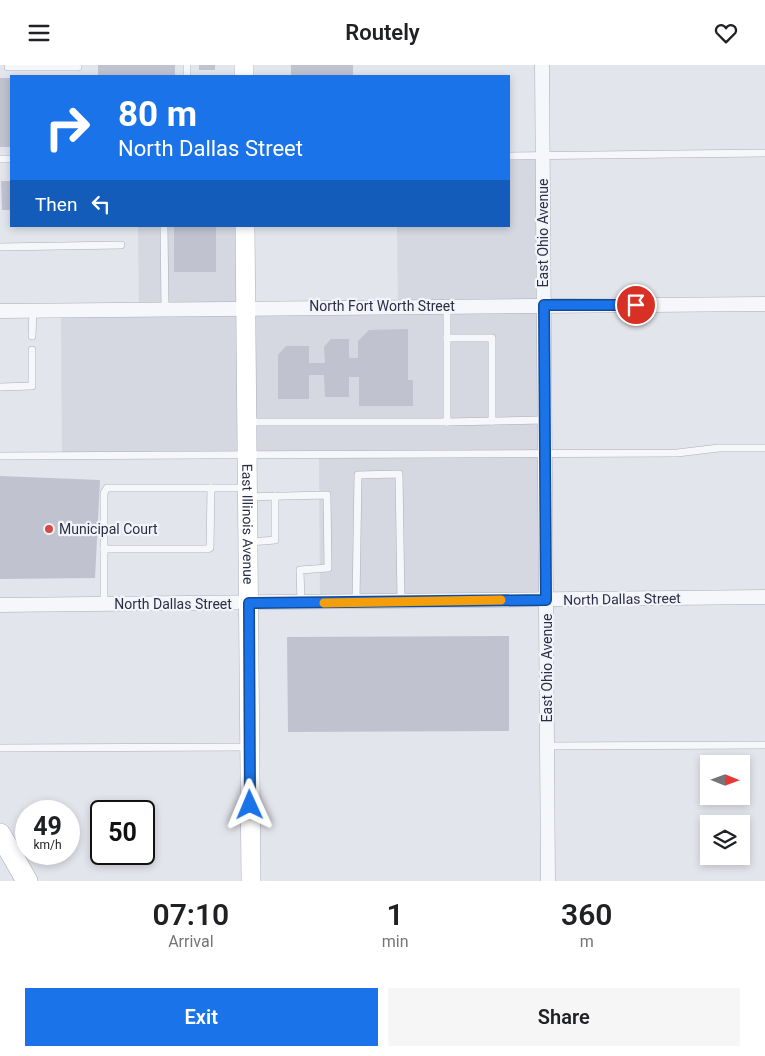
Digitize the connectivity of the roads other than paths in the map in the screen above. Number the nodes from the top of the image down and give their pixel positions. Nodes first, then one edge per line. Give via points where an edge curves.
1 (78, 65) edge
2 (542, 65) edge
3 (8, 67) dead end
4 (765, 153) edge
5 (510, 156) edge
6 (543, 156) junction
7 (164, 227) edge
8 (245, 227) edge
9 (121, 245) dead end
10 (0, 247) edge
11 (765, 304) edge
12 (544, 305) junction
13 (447, 306) junction
14 (246, 307) junction
15 (165, 308) junction
16 (0, 311) edge
17 (33, 311) junction
18 (32, 336) dead end
19 (447, 338) junction
20 (32, 350) dead end
21 (0, 387) edge
22 (545, 420) junction
23 (492, 421) junction
24 (448, 422) junction
25 (247, 423) junction
26 (765, 448) edge
27 (545, 453) junction
28 (247, 455) junction
29 (0, 456) edge
30 (212, 488) junction
31 (247, 492) junction
32 (275, 496) junction
33 (248, 542) junction
34 (104, 549) junction
35 (765, 597) edge
36 (546, 600) junction
37 (401, 601) junction
38 (356, 602) junction
39 (249, 603) junction
40 (301, 603) junction
41 (104, 604) junction
42 (0, 605) edge
43 (547, 745) junction
44 (765, 745) edge
45 (250, 747) junction
46 (0, 748) edge
47 (0, 834) edge
48 (27, 881) edge
49 (251, 881) edge
50 (548, 881) edge

1 - 3 lane
2 - 6 street, East Ohio Avenue
4 - 6 lane
5 - 6 lane
6 - 12 street, East Ohio Avenue
7 - 15 lane
8 - 14 main road, East Illinois Avenue
9 - 10 lane
11 - 12 street, North Fort Worth Street
12 - 13 street, North Fort Worth Street
12 - 22 street, East Ohio Avenue
13 - 14 street, North Fort Worth Street
13 - 19 lane
14 - 15 street, North Fort Worth Street
14 - 25 main road, East Illinois Avenue
15 - 17 street, North Fort Worth Street
16 - 17 street, North Fort Worth Street
17 - 18 lane
19 - 23 lane via 492,338
19 - 24 lane
20 - 21 lane via 32,386
22 - 23 lane
22 - 27 street, East Ohio Avenue
23 - 24 lane
24 - 25 lane
25 - 28 main road, East Illinois Avenue
26 - 27 lane via 719,448 677,453
27 - 28 lane
27 - 36 street, East Ohio Avenue
28 - 29 lane
28 - 31 main road, East Illinois Avenue
30 - 31 lane
30 - 34 lane via 210,548
30 - 34 lane via 107,488 104,493
31 - 32 lane
31 - 33 main road, East Illinois Avenue
32 - 33 lane via 275,540
32 - 40 lane via 327,495 328,568 300,570
33 - 39 main road, East Illinois Avenue
34 - 41 lane
35 - 36 street, North Dallas Street
36 - 37 street, North Dallas Street
36 - 43 street, East Ohio Avenue
37 - 38 street, North Dallas Street
37 - 38 lane via 399,474 358,475
38 - 40 street, North Dallas Street
39 - 40 street, North Dallas Street
39 - 41 street, North Dallas Street
39 - 45 main road, East Illinois Avenue
41 - 42 street, North Dallas Street
43 - 44 lane
43 - 50 street, East Ohio Avenue
45 - 46 lane
45 - 49 main road, East Illinois Avenue
47 - 48 main road

